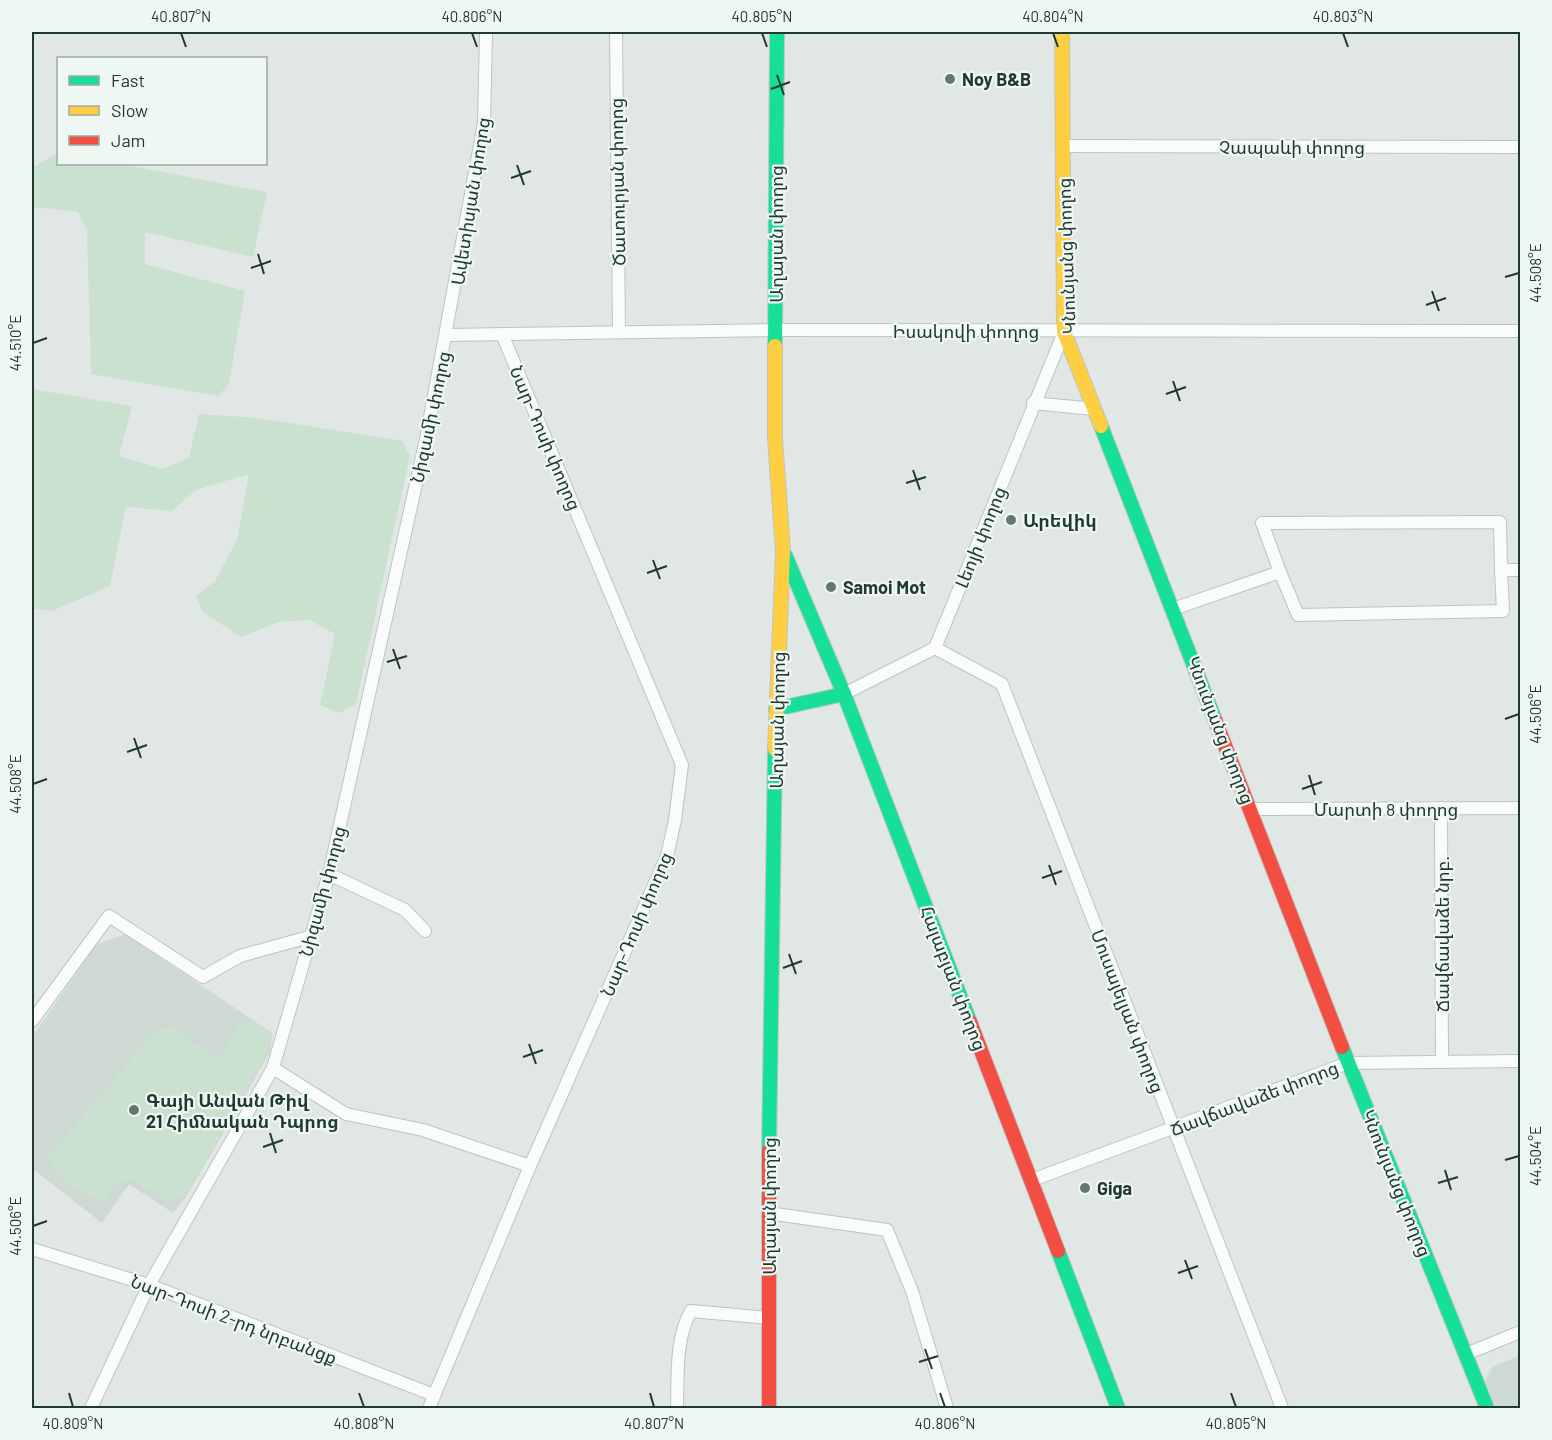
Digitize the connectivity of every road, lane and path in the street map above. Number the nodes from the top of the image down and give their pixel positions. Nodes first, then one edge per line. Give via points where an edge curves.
1 (486, 32) edge
2 (616, 32) edge
3 (777, 32) edge
4 (1062, 32) edge
5 (1063, 146) junction
6 (1521, 147) edge
7 (776, 330) junction
8 (1521, 331) edge
9 (619, 332) junction
10 (1064, 332) junction
11 (502, 334) junction
12 (448, 335) junction
13 (1033, 403) junction
14 (1094, 409) junction
15 (783, 551) junction
16 (1501, 570) junction
17 (1521, 570) edge
18 (1280, 572) junction
19 (1173, 609) junction
20 (935, 648) junction
21 (844, 694) junction
22 (776, 709) junction
23 (1441, 808) junction
24 (1521, 808) edge
25 (1252, 809) junction
26 (329, 874) junction
27 (425, 931) dead end
28 (309, 937) junction
29 (32, 1022) edge
30 (1442, 1061) junction
31 (1521, 1061) edge
32 (1348, 1063) junction
33 (273, 1068) junction
34 (1173, 1129) junction
35 (530, 1166) junction
36 (1032, 1180) junction
37 (768, 1213) junction
38 (32, 1249) edge
39 (149, 1285) junction
40 (769, 1318) junction
41 (1521, 1332) edge
42 (1466, 1354) junction
43 (435, 1395) junction
44 (92, 1408) edge
45 (429, 1408) edge
46 (677, 1408) edge
47 (770, 1408) edge
48 (947, 1408) edge
49 (1118, 1408) edge
50 (1282, 1408) edge
51 (1487, 1408) edge

1 - 12 street, Ավետիսյան փողոց via 484,123
2 - 9 street, Ծատուրյան փողոց
3 - 7 street, Աղայան փողոց
4 - 5 street, Կնունյանց փողոց
5 - 6 street, Չապաևի փողոց
5 - 10 street, Կնունյանց փողոց
7 - 9 street, Իսակովի փողոց
7 - 10 street, Իսակովի փողոց
7 - 15 street, Աղայան փողոց via 775,438
8 - 10 street, Իսակովի փողոց
9 - 11 street, Իսակովի փողոց
10 - 13 street, Լեոյի փողոց
10 - 14 street, Կնունյանց փողոց
11 - 12 street, Իսակովի փողոց
11 - 35 street, Նար-Դոսի փողոց via 682,765 667,856
12 - 26 street, Նիզամի փողոց
13 - 14 street
13 - 20 street, Լեոյի փողոց
14 - 19 street, Կնունյանց փողոց
15 - 21 street, Հալաբյան փողոց
15 - 22 street, Աղայան փողոց
16 - 17 street
16 - 18 street via 1503,611 1298,615
16 - 18 street via 1500,522 1262,523
18 - 19 street
19 - 25 street, Կնունյանց փողոց
20 - 21 street
20 - 34 street, Մուսայելյան փողոց via 1002,684
21 - 22 street
21 - 36 street, Հալաբյան փողոց
22 - 37 street, Աղայան փողոց
23 - 24 street, Մարտի 8 փողոց
23 - 25 street, Մարտի 8 փողոց
23 - 30 street, Ճավճավաձե նրբ.
25 - 32 street, Կնունյանց փողոց
26 - 27 street via 405,910
26 - 28 street, Նիզամի փողոց
28 - 29 street via 240,956 203,977 109,916
28 - 33 street, Նիզամի փողոց
30 - 31 street, Ճավճավաձե փողոց
30 - 32 street, Ճավճավաձե փողոց
32 - 34 street, Ճավճավաձե փողոց
32 - 42 street, Կնունյանց փողոց
33 - 35 street via 346,1114 423,1130
33 - 39 street, Նիզամի փողոց
34 - 36 street, Ճավճավաձե փողոց
34 - 50 street, Մուսայելյան փողոց
35 - 43 street, Նար-Դոսի փողոց
36 - 49 street, Հալաբյան փողոց
37 - 40 street, Աղայան փողոց
37 - 48 street via 887,1230 912,1291
38 - 39 street, Նար-Դոսի 2-րդ նրբանցք
39 - 43 street, Նար-Դոսի 2-րդ նրբանցք
39 - 44 street, Նիզամի փողոց
40 - 46 street via 691,1311 681,1339
40 - 47 street, Աղայան փողոց
41 - 42 street
42 - 51 street, Կնունյանց փողոց
43 - 45 street, Նար-Դոսի փողոց

